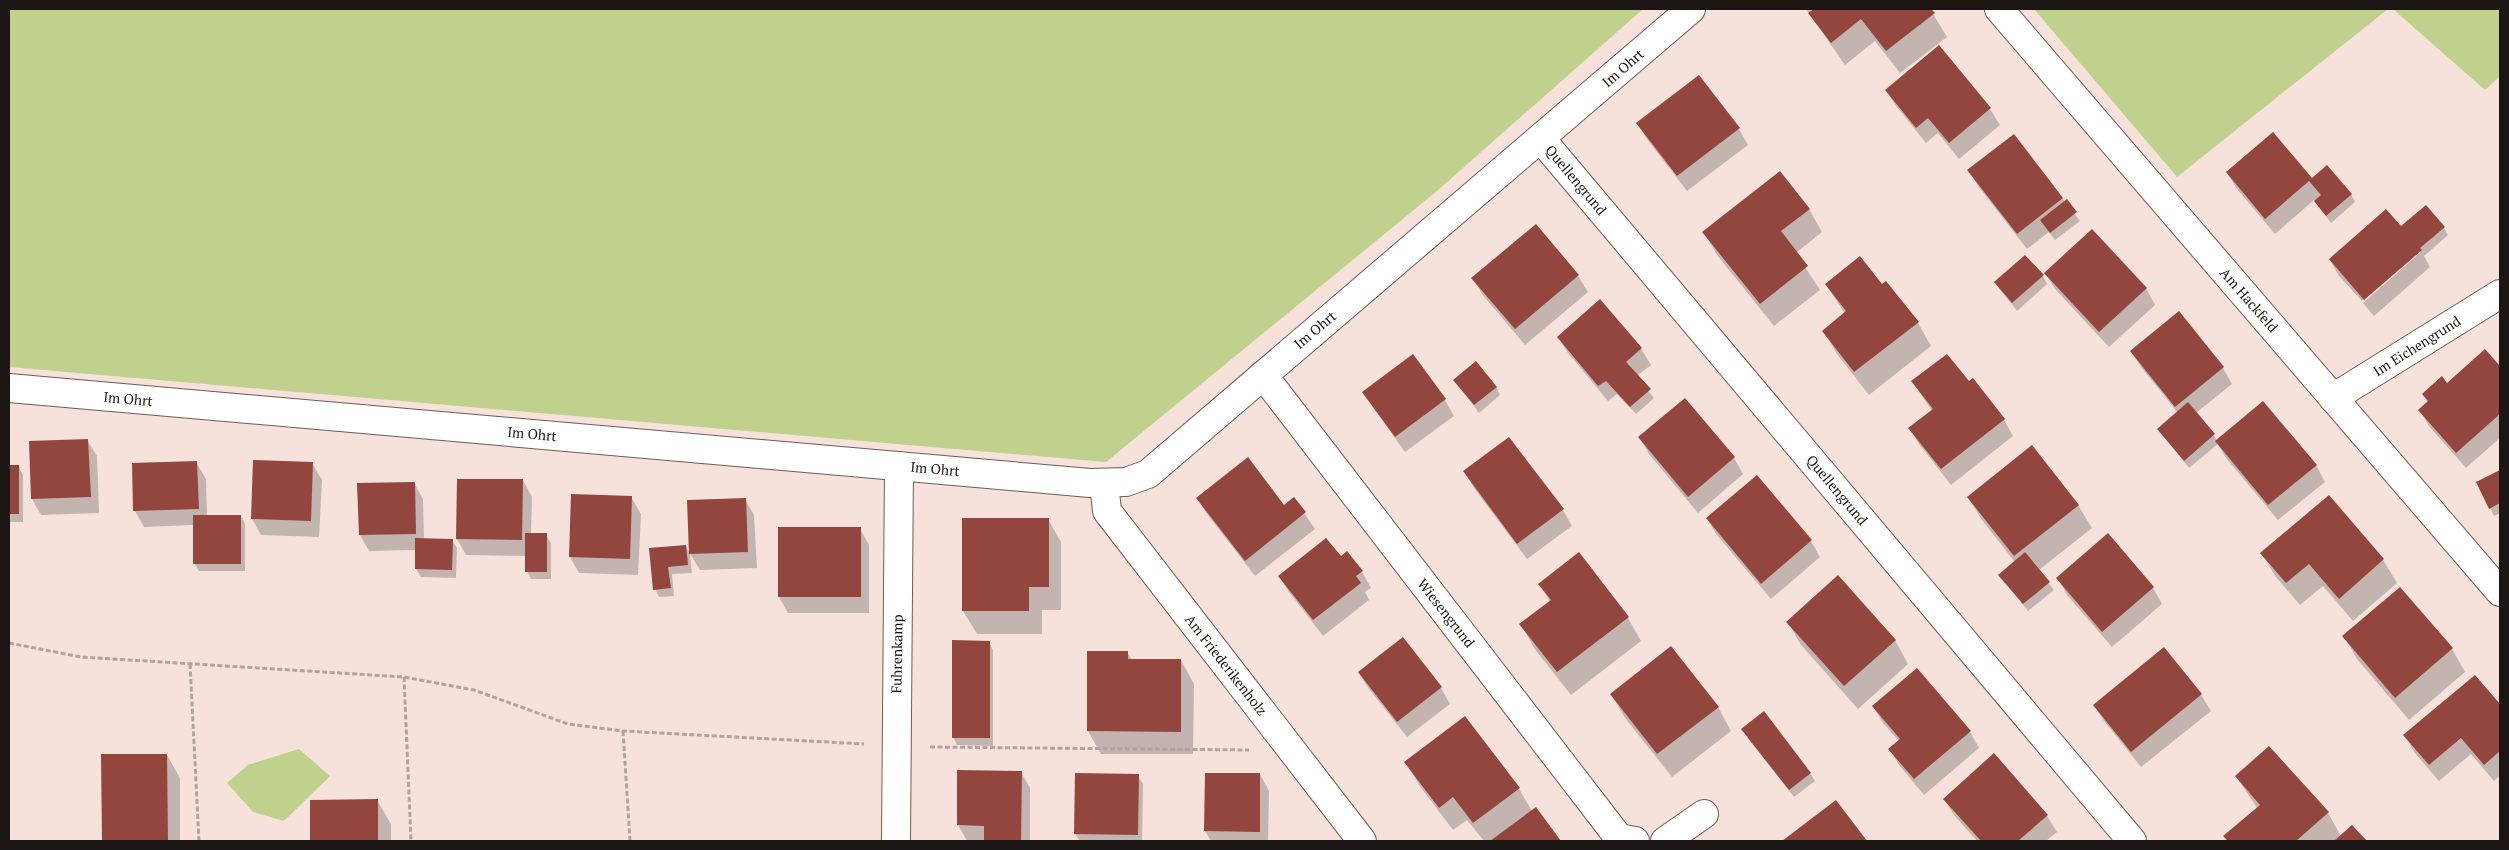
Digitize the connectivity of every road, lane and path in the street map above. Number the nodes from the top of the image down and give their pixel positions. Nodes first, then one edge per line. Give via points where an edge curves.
1 (1691, 9) edge
2 (1998, 9) edge
3 (1541, 139) junction
4 (2500, 294) edge
5 (1262, 375) junction
6 (9, 388) edge
7 (2333, 398) junction
8 (899, 466) junction
9 (1104, 483) junction
10 (2500, 592) edge
11 (9, 643) edge
12 (190, 664) junction
13 (404, 677) junction
14 (623, 731) junction
15 (896, 747) junction
16 (1292, 750) junction
17 (1704, 814) dead end
18 (199, 841) edge
19 (411, 841) edge
20 (630, 841) edge
21 (896, 841) edge
22 (1362, 841) edge
23 (1635, 841) edge
24 (1666, 841) edge
25 (2132, 841) edge

1 - 3 street, Im Ohrt
2 - 7 street, Am Hackfeld
3 - 5 street, Im Ohrt
3 - 25 street, Quellengrund
4 - 7 street, Im Eichengrund
5 - 9 street, Im Ohrt via 1148,474 1126,482
5 - 23 street, Wiesengrund via 1620,838
6 - 8 street, Im Ohrt
7 - 10 street, Am Hackfeld
8 - 9 street, Im Ohrt
8 - 15 street, Fuhrenkamp
9 - 16 street, Am Friederikenholz via 1107,510
11 - 12 path via 81,657
12 - 13 path
12 - 18 path
13 - 14 path via 474,690 568,724
13 - 19 path
14 - 15 path
14 - 20 path
15 - 16 path
15 - 21 street, Fuhrenkamp
16 - 22 street, Am Friederikenholz
17 - 24 street

